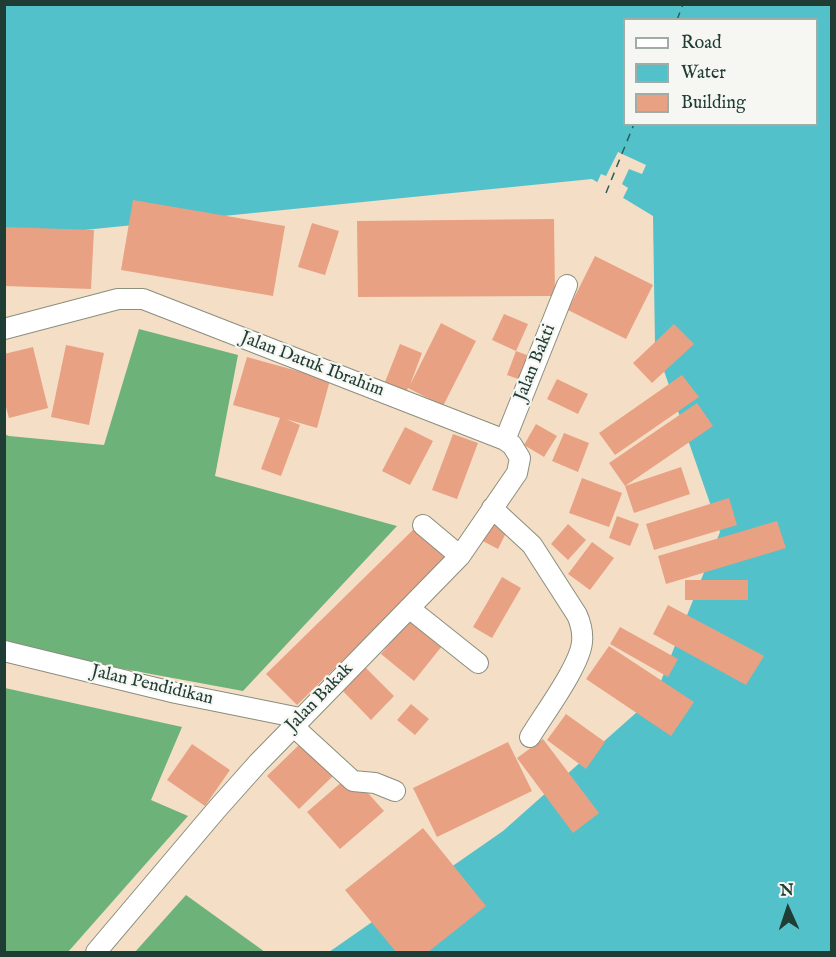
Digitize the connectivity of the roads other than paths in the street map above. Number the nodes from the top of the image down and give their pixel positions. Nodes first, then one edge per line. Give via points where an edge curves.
1 (567, 285) dead end
2 (4, 329) edge
3 (505, 440) junction
4 (492, 508) junction
5 (423, 525) dead end
6 (460, 556) junction
7 (409, 608) junction
8 (4, 651) edge
9 (478, 663) dead end
10 (296, 722) junction
11 (530, 737) dead end
12 (395, 791) dead end
13 (96, 952) edge

1 - 3 street, Jalan Bakti
2 - 3 street, Jalan Datuk Ibrahim via 118,299 143,299
3 - 4 street, Jalan Bakak via 518,451 520,464
4 - 6 street, Jalan Bakak
4 - 11 street via 532,544 582,628 580,652
5 - 6 street
6 - 7 street, Jalan Bakak
7 - 9 street
7 - 10 street, Jalan Bakak
8 - 10 street, Jalan Pendidikan
10 - 12 street via 352,781 375,783
10 - 13 street, Jalan Bakak

